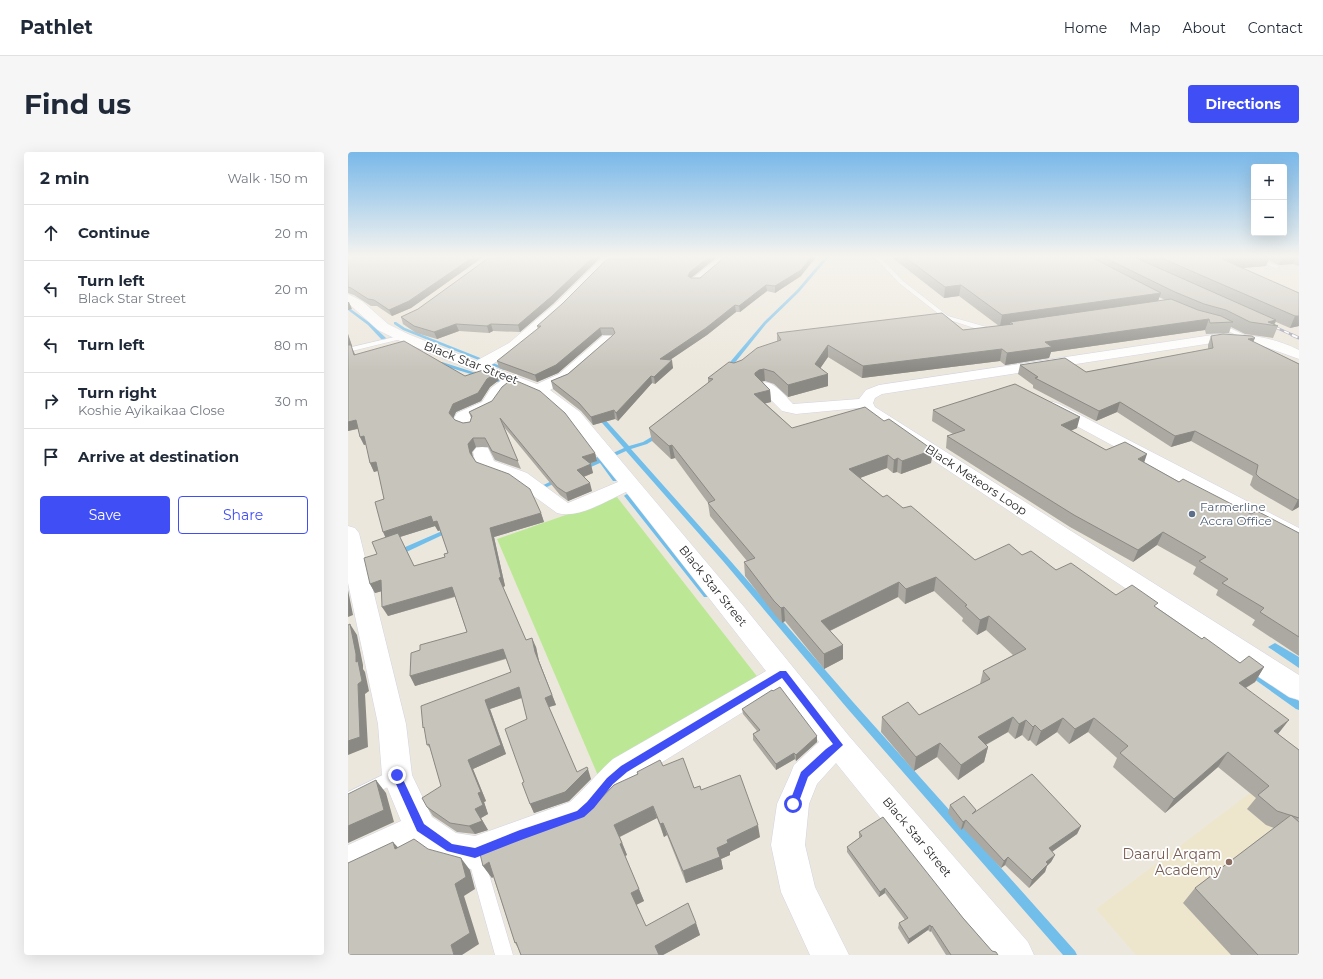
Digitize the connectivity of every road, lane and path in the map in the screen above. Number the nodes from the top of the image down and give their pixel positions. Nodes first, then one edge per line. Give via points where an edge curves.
1 (572, 294) edge
2 (917, 294) edge
3 (348, 298) edge
4 (946, 317) junction
5 (938, 318) edge
6 (1211, 322) edge
7 (395, 328) junction
8 (1002, 330) edge
9 (1248, 338) junction
10 (608, 339) edge
11 (348, 350) edge
12 (1297, 352) edge
13 (477, 368) junction
14 (988, 373) junction
15 (513, 379) junction
16 (765, 386) edge
17 (1016, 388) edge
18 (538, 389) junction
19 (1037, 399) edge
20 (865, 403) junction
21 (466, 425) edge
22 (482, 452) dead end
23 (630, 484) junction
24 (348, 533) edge
25 (1299, 537) edge
26 (358, 624) edge
27 (783, 674) junction
28 (1299, 689) edge
29 (839, 745) junction
30 (397, 775) junction
31 (348, 800) edge
32 (420, 828) junction
33 (475, 853) junction
34 (348, 862) edge
35 (504, 955) edge
36 (830, 955) edge
37 (1015, 955) edge

1 - 13 street via 514,346
2 - 4 lane
3 - 7 street, Black Star Street
4 - 5 lane
4 - 8 lane via 980,328
6 - 9 lane
7 - 11 lane
7 - 13 street, Black Star Street
9 - 12 street via 1264,340
9 - 14 street via 1219,338
10 - 18 street via 567,374
13 - 15 street, Black Star Street
14 - 17 street
14 - 20 street via 879,390 871,393
15 - 18 street, Black Star Street
15 - 21 street via 497,391 488,405 462,417 460,420
16 - 20 street via 788,408 804,410
18 - 23 street, Black Star Street via 574,416
19 - 25 street
20 - 28 street, Black Meteors Loop via 868,410
22 - 23 street via 487,465 520,477 564,508 571,509
23 - 27 street, Black Star Street
24 - 26 street
26 - 30 street via 392,724
27 - 29 street, Black Star Street
27 - 33 street via 624,769 580,814
29 - 36 street via 804,774 793,804 788,845 799,892
29 - 37 street, Black Star Street
30 - 31 lane
30 - 32 street
32 - 33 street via 450,848
32 - 34 street
33 - 35 lane

